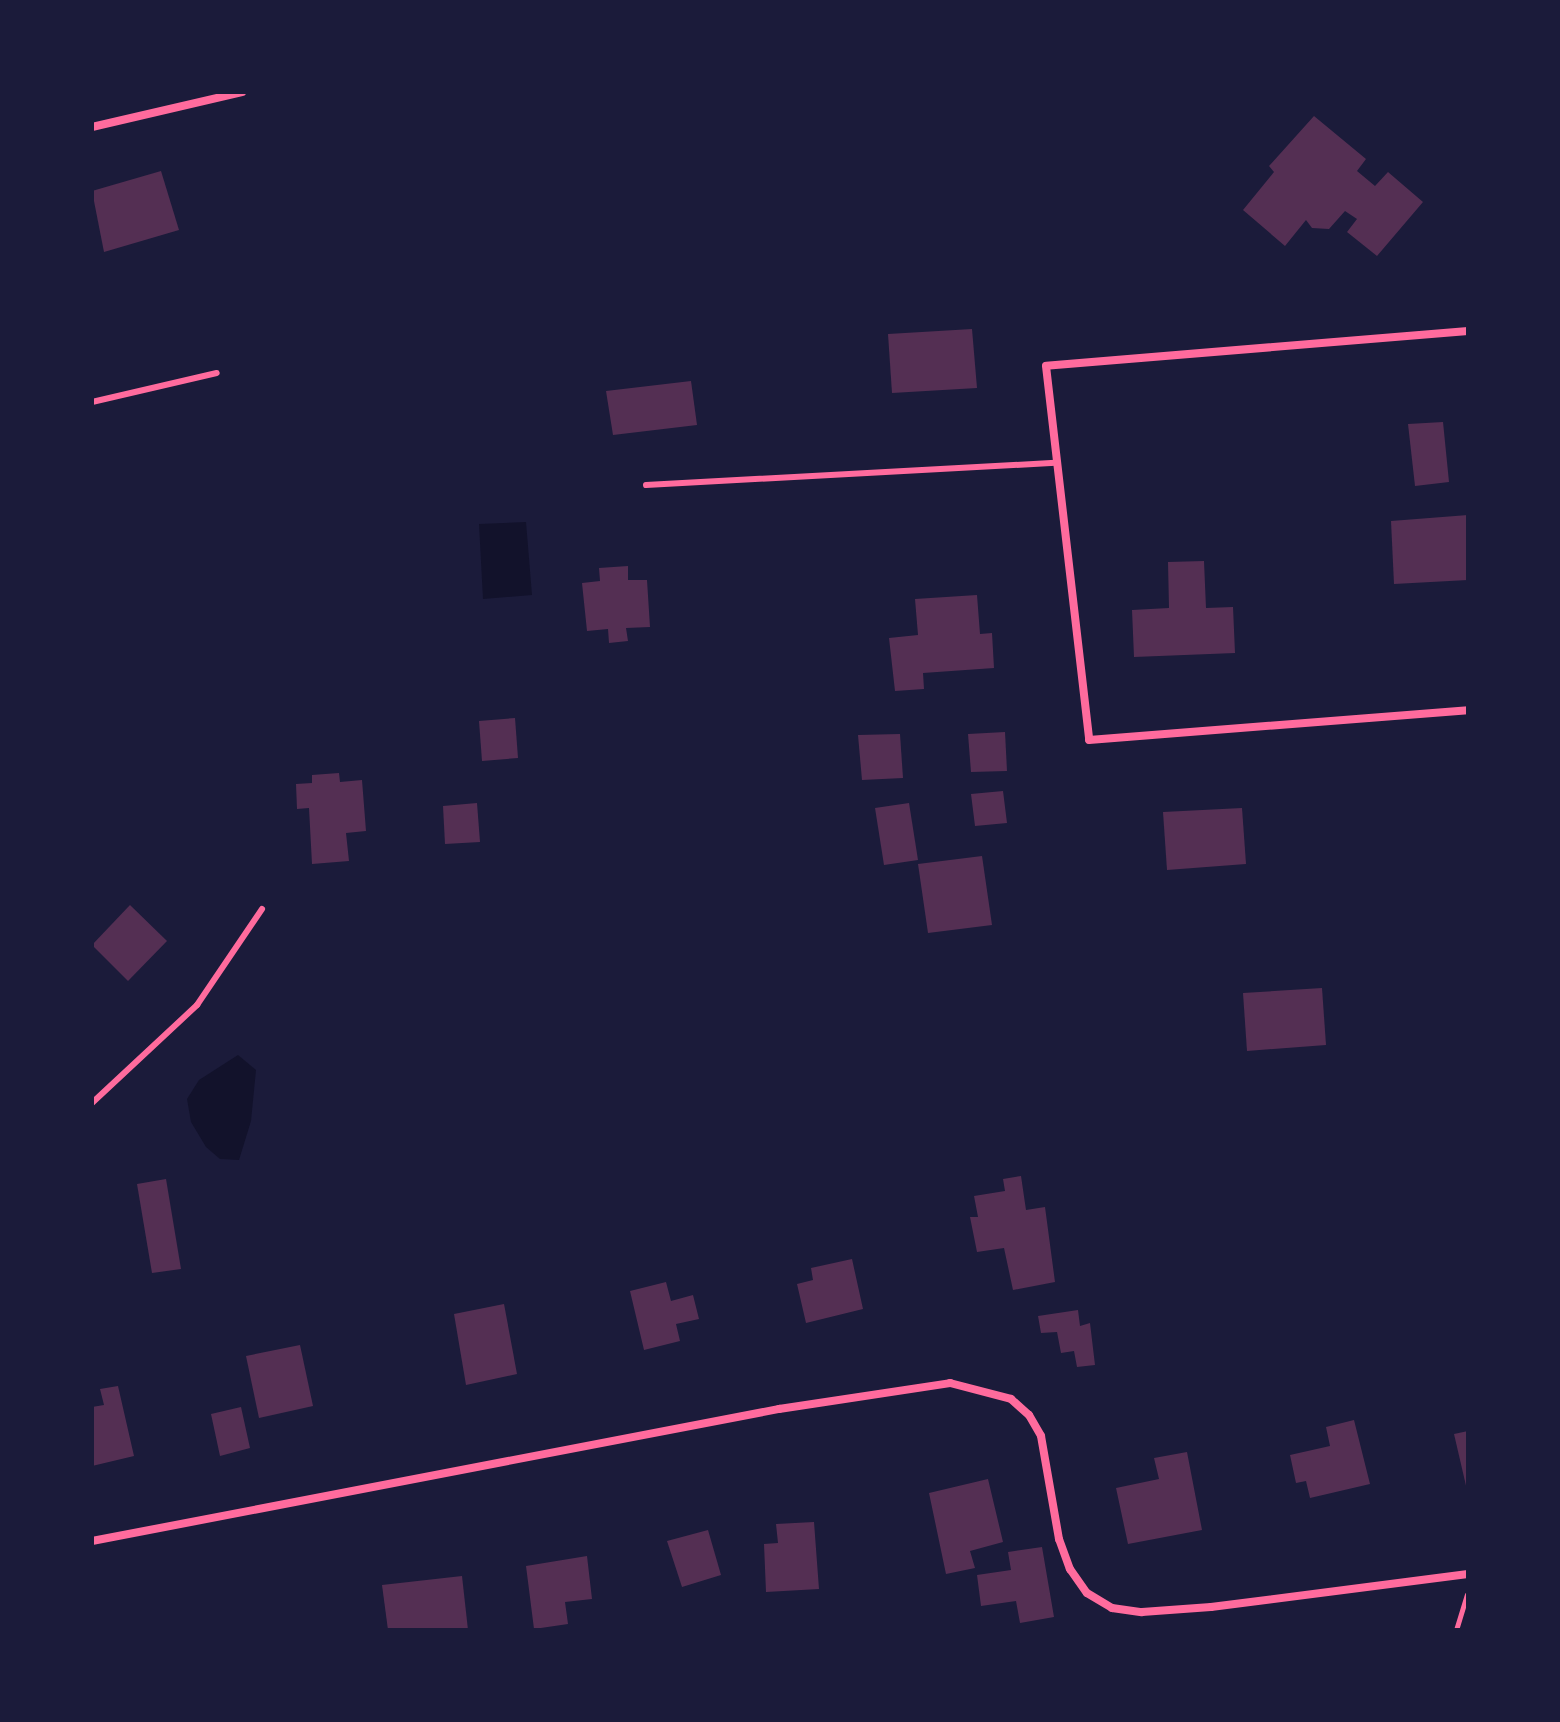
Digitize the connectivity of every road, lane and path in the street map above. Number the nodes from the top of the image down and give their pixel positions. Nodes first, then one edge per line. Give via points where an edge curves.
1 (242, 92) edge
2 (92, 127) edge
3 (1468, 331) edge
4 (217, 373) dead end
5 (92, 402) edge
6 (1055, 463) junction
7 (646, 485) dead end
8 (1468, 710) edge
9 (262, 909) dead end
10 (92, 1103) edge
11 (92, 1541) edge
12 (1468, 1574) edge
13 (1468, 1590) edge
14 (1456, 1630) edge

1 - 2 street
3 - 6 street via 1046,366
4 - 5 lane
6 - 7 lane
6 - 8 street via 1089,740
9 - 10 lane via 197,1005
11 - 12 street via 779,1409 950,1383 1011,1399 1029,1415 1041,1436 1059,1539 1070,1569 1087,1593 1112,1608 1142,1612 1211,1607
13 - 14 path

